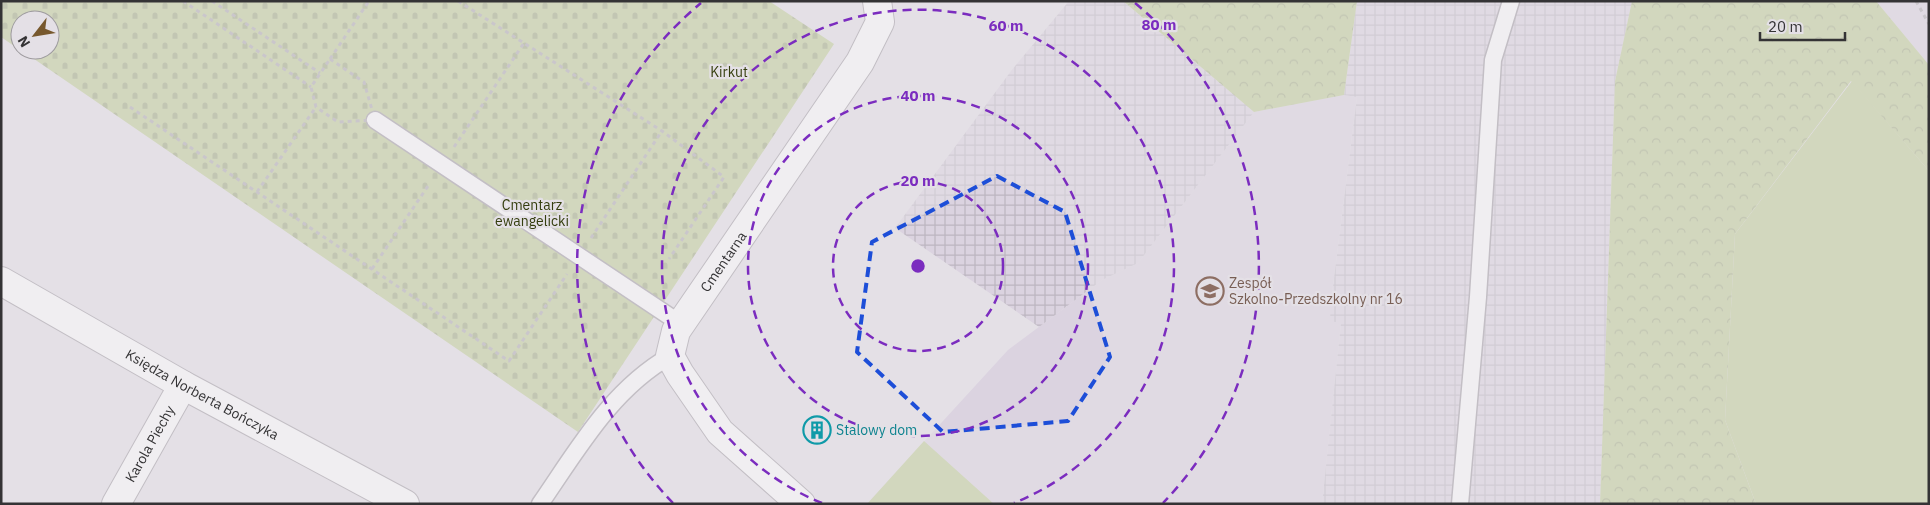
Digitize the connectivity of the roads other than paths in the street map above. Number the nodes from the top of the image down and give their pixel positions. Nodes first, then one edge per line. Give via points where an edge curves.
1 (878, 1) edge
2 (1511, 1) edge
3 (375, 120) road end
4 (1, 281) edge
5 (681, 324) junction
6 (670, 356) junction
7 (183, 385) junction
8 (116, 504) edge
9 (405, 504) edge
10 (540, 504) edge
11 (801, 504) edge
12 (1460, 504) edge

1 - 5 street, Cmentarna via 880,22 860,62
2 - 12 lane via 1493,60 1478,297
3 - 5 lane
4 - 7 street, Księdza Norberta Bończyka
5 - 6 street, Cmentarna
6 - 10 lane via 628,385
6 - 11 street via 720,432
7 - 8 street, Karola Piechy
7 - 9 street, Księdza Norberta Bończyka

